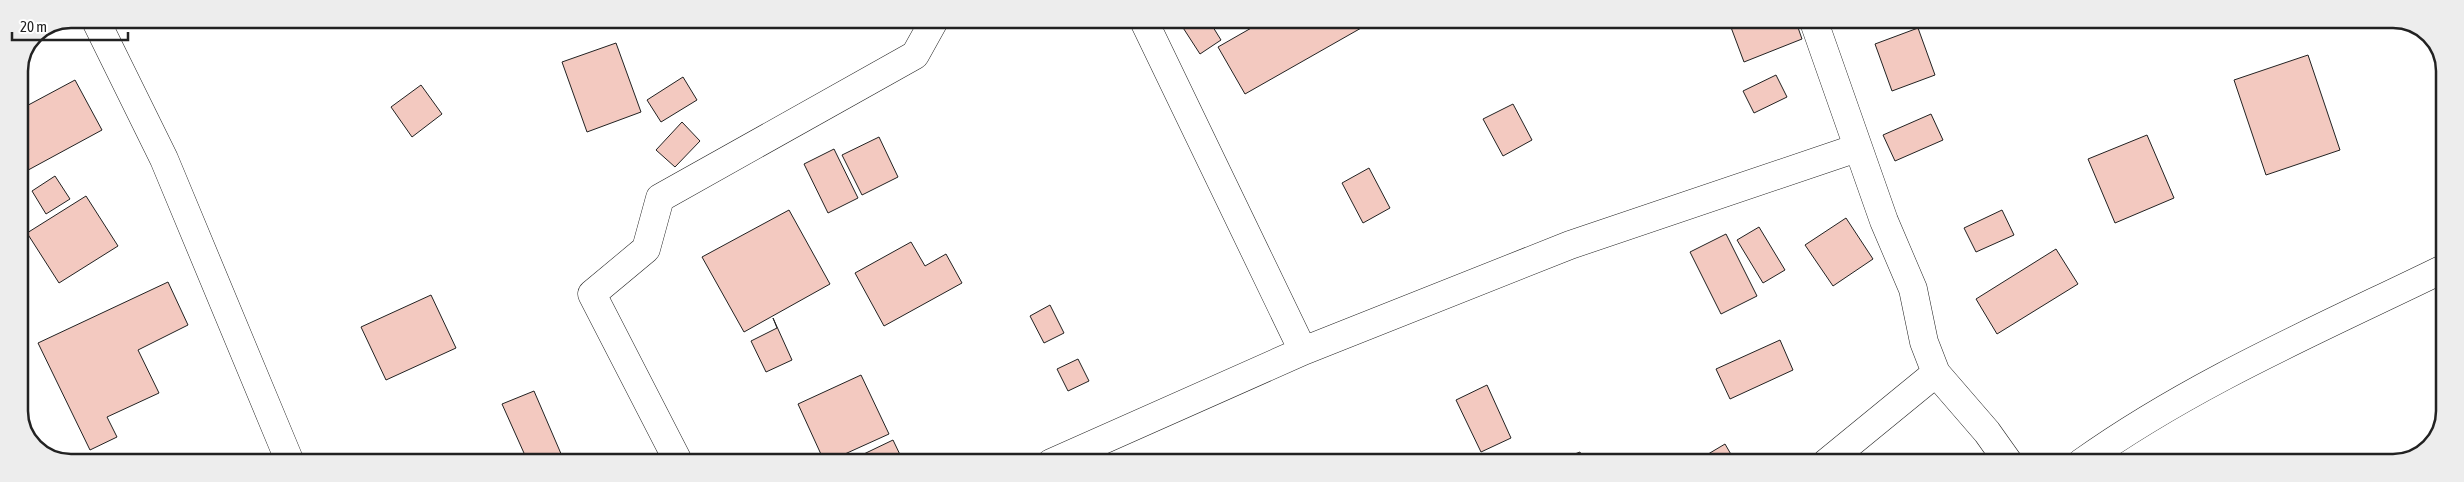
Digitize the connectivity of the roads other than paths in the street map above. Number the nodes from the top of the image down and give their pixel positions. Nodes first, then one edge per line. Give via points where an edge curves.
1 (99, 28) edge
2 (930, 28) edge
3 (1147, 28) edge
4 (1816, 28) edge
5 (1857, 148) junction
6 (2436, 272) edge
7 (1303, 351) junction
8 (1936, 373) junction
9 (287, 454) edge
10 (676, 454) edge
11 (1071, 454) edge
12 (1837, 454) edge
13 (2003, 454) edge
14 (2094, 454) edge

1 - 9 street via 164,159
2 - 10 street via 915,55 660,198 646,249 592,294
3 - 7 street
4 - 5 street
5 - 7 street via 1570,245
5 - 8 street via 1912,289 1924,342
6 - 14 street via 2194,392
7 - 11 street
8 - 12 street
8 - 13 street

